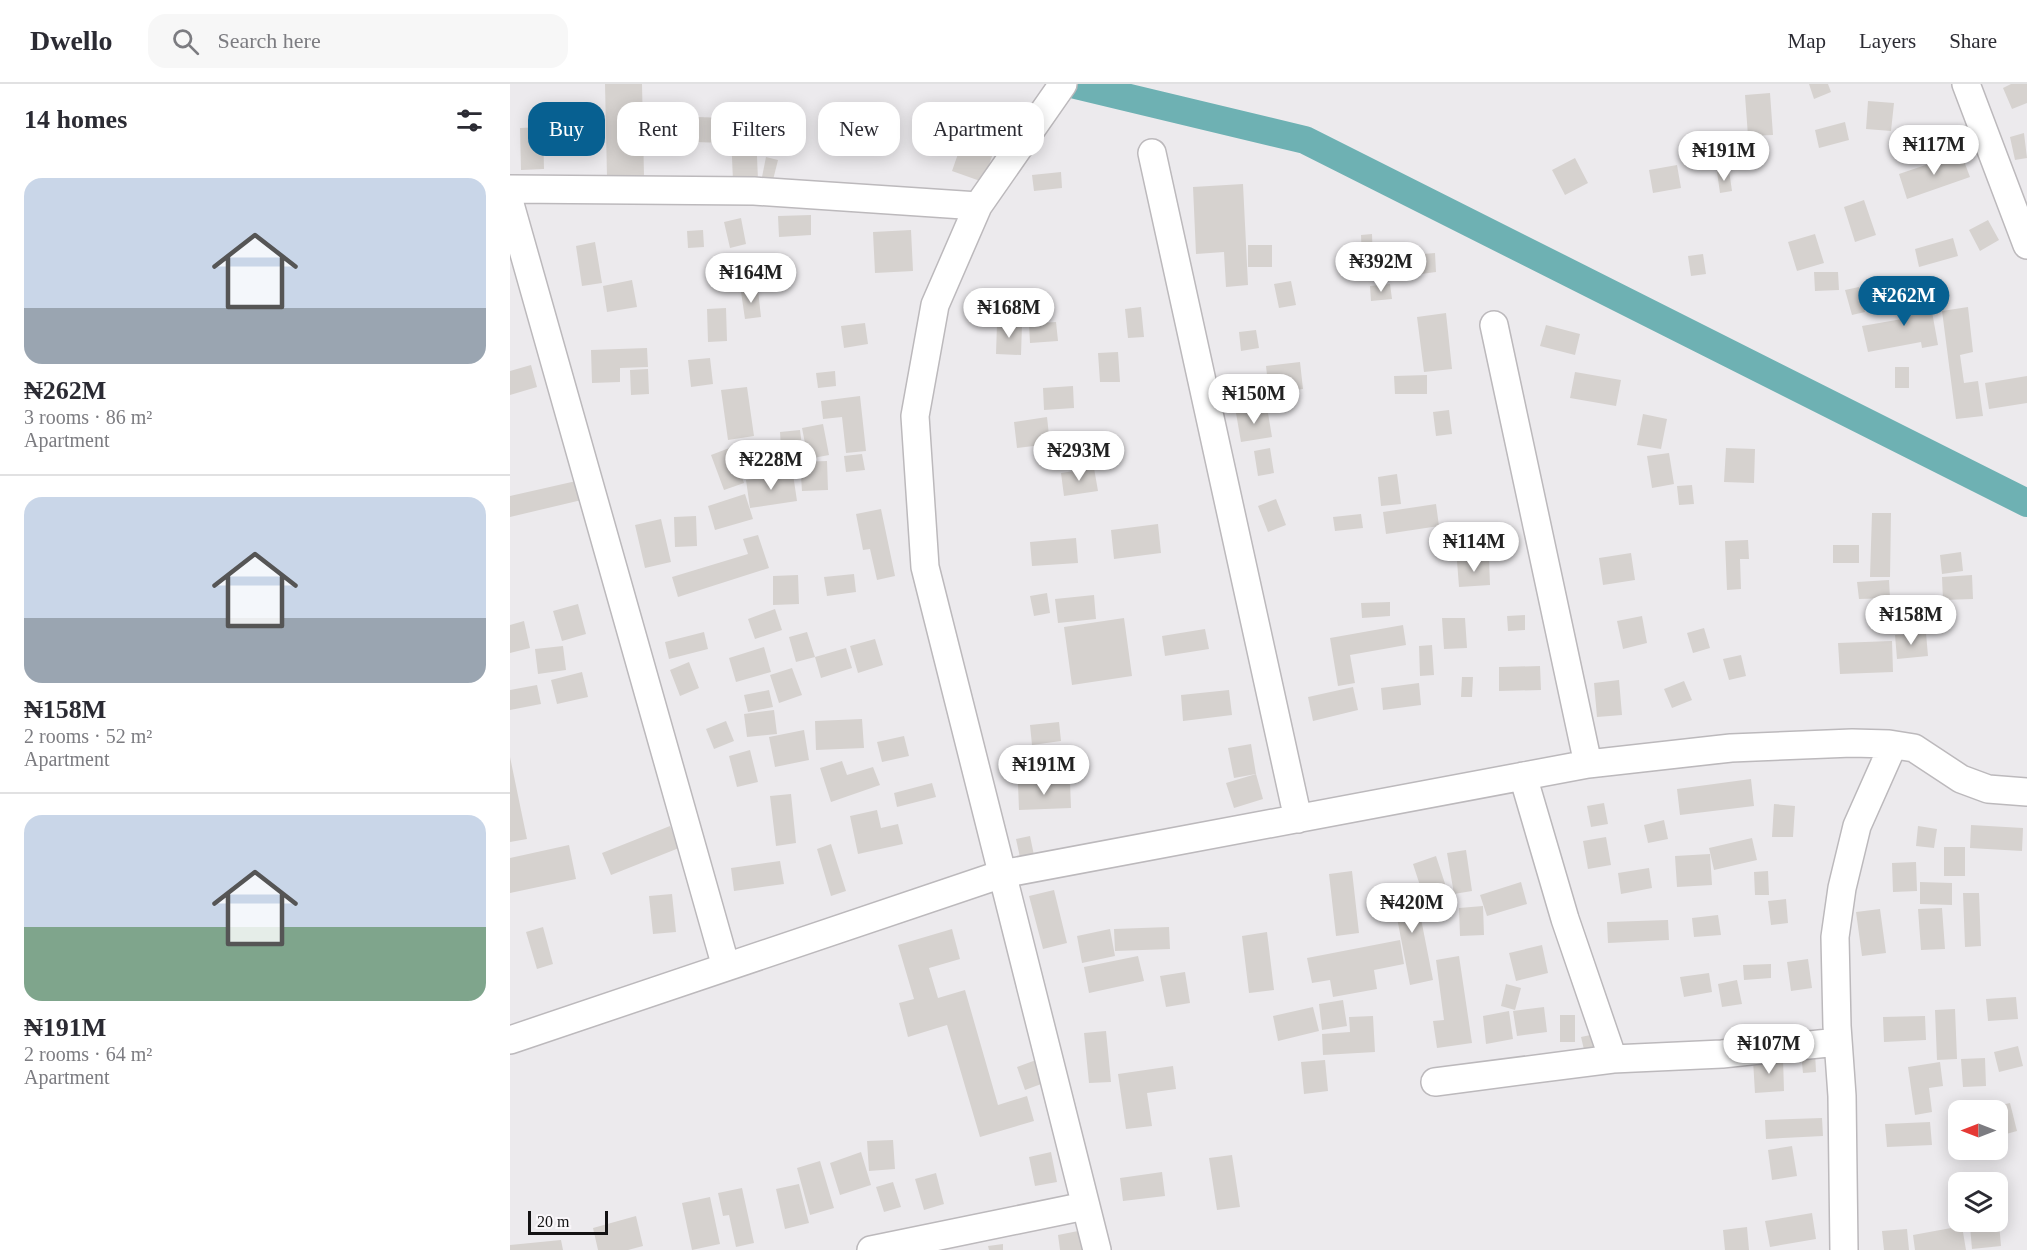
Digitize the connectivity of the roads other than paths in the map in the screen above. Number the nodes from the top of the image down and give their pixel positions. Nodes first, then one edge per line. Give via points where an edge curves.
1 (1966, 84) edge
2 (1059, 91) edge
3 (1152, 153) dead end
4 (510, 189) edge
5 (510, 204) edge
6 (978, 206) junction
7 (2027, 245) edge
8 (1494, 325) dead end
9 (1893, 745) junction
10 (1588, 764) junction
11 (1523, 776) junction
12 (2027, 792) edge
13 (1298, 819) junction
14 (1002, 874) junction
15 (726, 967) junction
16 (510, 1040) edge
17 (1838, 1041) junction
18 (1613, 1059) junction
19 (1435, 1082) dead end
20 (1085, 1206) junction
21 (871, 1250) edge
22 (1097, 1250) edge
23 (1844, 1250) edge

1 - 7 street
2 - 6 street
3 - 13 street
4 - 6 street via 754,191
5 - 15 street
6 - 14 street via 934,305 915,416 925,567
8 - 10 street
9 - 10 street via 1731,748
9 - 12 street via 1914,748 1961,779 1979,786
9 - 17 street via 1857,826 1842,888 1835,937
10 - 11 street
11 - 13 street
11 - 18 street via 1565,919
13 - 14 street
14 - 15 street
14 - 20 street
15 - 16 street
17 - 18 street via 1722,1054
17 - 23 street
18 - 19 street
20 - 21 street
20 - 22 street

